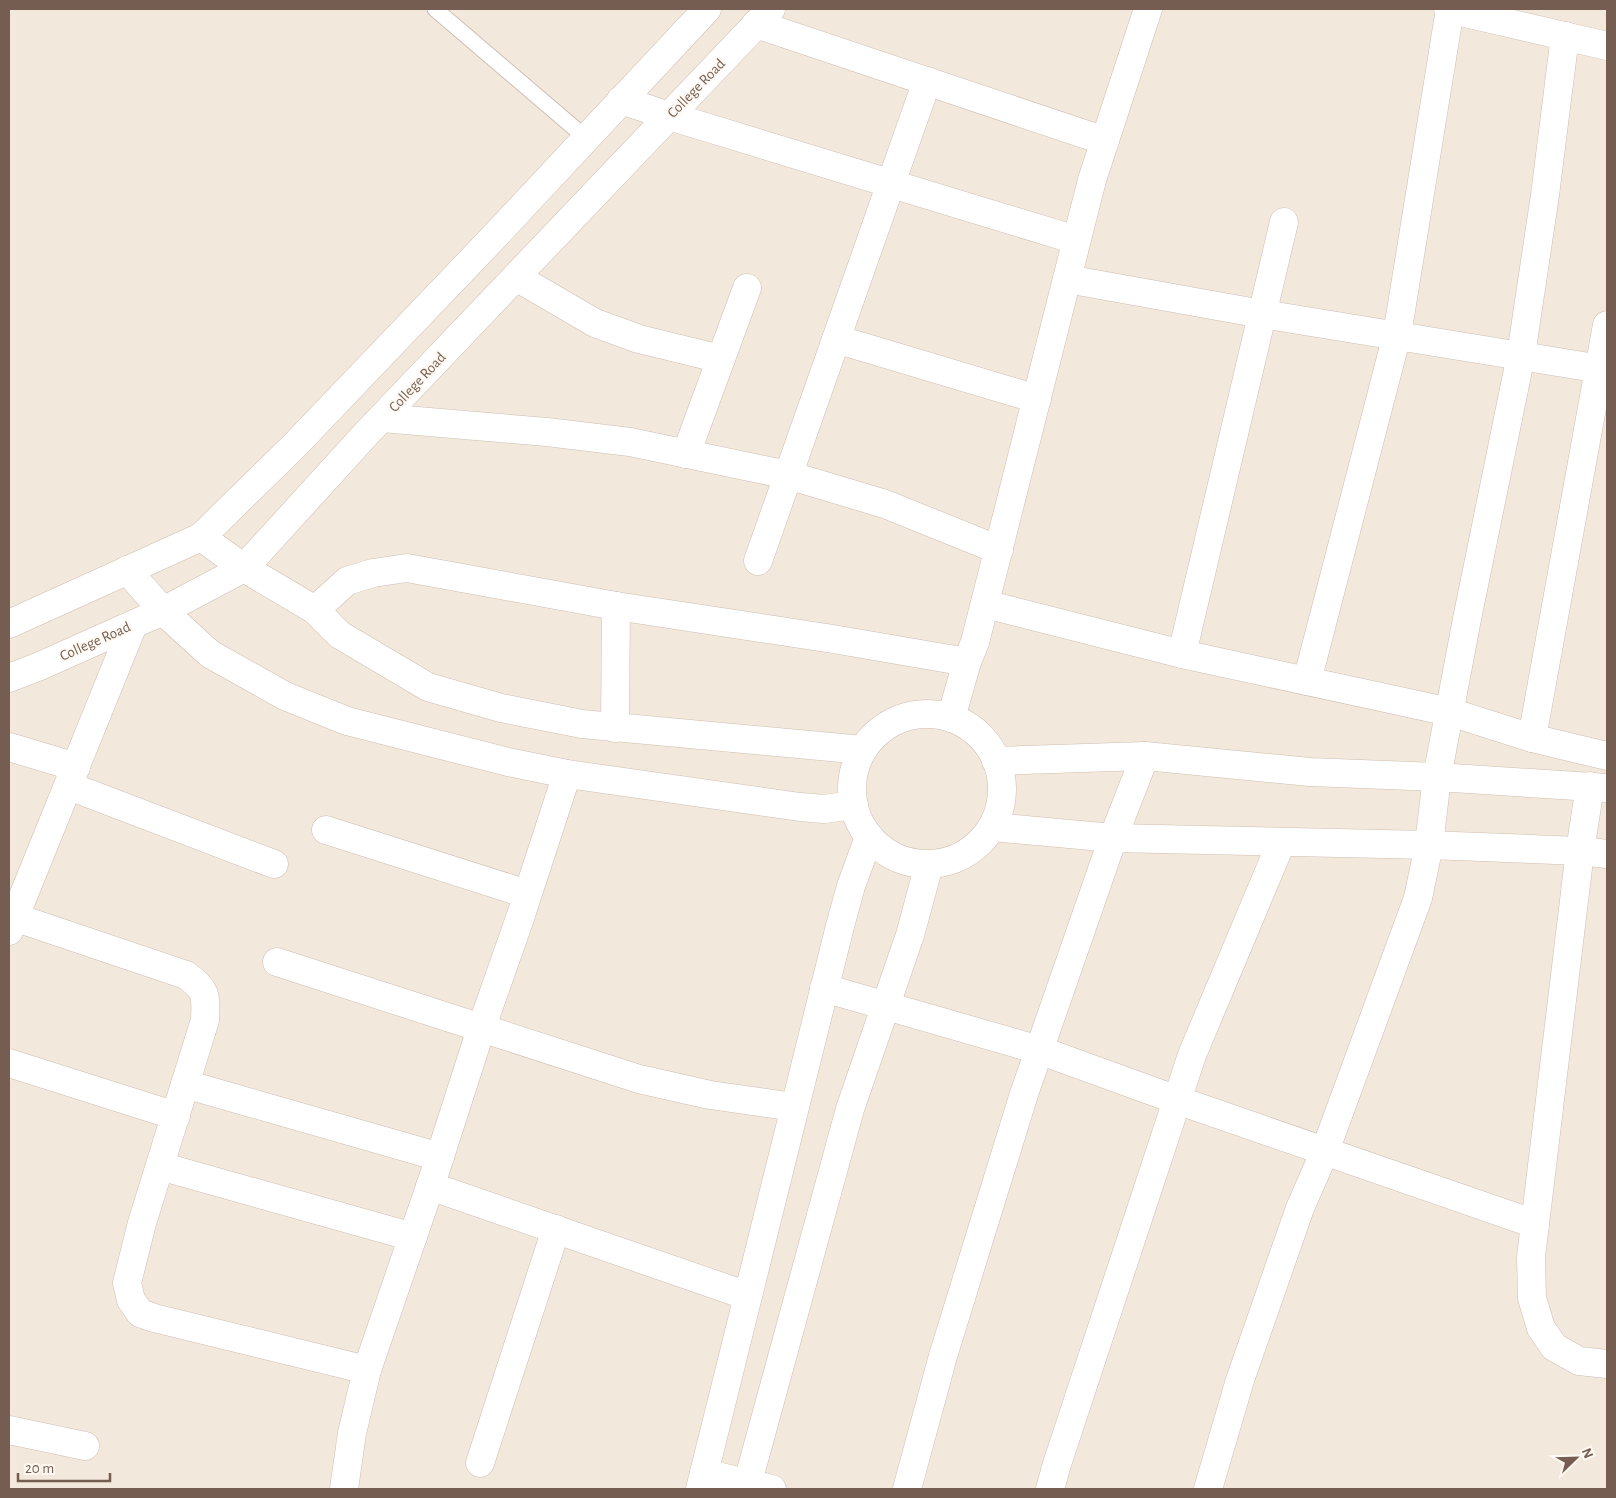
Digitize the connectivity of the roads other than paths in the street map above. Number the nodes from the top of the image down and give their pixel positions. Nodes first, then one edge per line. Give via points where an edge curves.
1 (435, 9) edge
2 (707, 9) edge
3 (1148, 9) edge
4 (1449, 9) edge
5 (764, 16) edge
6 (1565, 36) junction
7 (1607, 46) edge
8 (927, 82) junction
9 (622, 100) junction
10 (668, 116) junction
11 (586, 138) junction
12 (1105, 141) junction
13 (890, 184) junction
14 (1284, 222) dead end
15 (1076, 240) junction
16 (516, 277) junction
17 (1067, 279) junction
18 (747, 288) dead end
19 (1262, 314) junction
20 (1607, 325) edge
21 (1397, 335) junction
22 (836, 339) junction
23 (1521, 355) junction
24 (721, 359) junction
25 (1603, 369) edge
26 (1037, 399) junction
27 (382, 418) junction
28 (686, 454) junction
29 (788, 475) junction
30 (201, 537) junction
31 (999, 550) junction
32 (758, 561) dead end
33 (244, 568) junction
34 (128, 570) junction
35 (985, 604) junction
36 (616, 606) junction
37 (315, 610) junction
38 (163, 611) junction
39 (9, 624) edge
40 (133, 624) junction
41 (1182, 654) junction
42 (967, 662) junction
43 (9, 678) edge
44 (1307, 681) junction
45 (1450, 712) junction
46 (951, 718) junction
47 (616, 728) junction
48 (1532, 738) junction
49 (9, 747) edge
50 (863, 750) junction
51 (1145, 756) junction
52 (1607, 756) edge
53 (996, 761) junction
54 (567, 774) junction
55 (72, 776) junction
56 (1438, 777) junction
57 (1599, 787) edge
58 (854, 805) junction
59 (992, 827) junction
60 (326, 830) dead end
61 (870, 837) junction
62 (1113, 838) junction
63 (1280, 843) junction
64 (1429, 846) junction
65 (1580, 851) junction
66 (1607, 854) edge
67 (274, 864) dead end
68 (929, 865) junction
69 (528, 894) junction
70 (14, 908) edge
71 (277, 962) dead end
72 (824, 988) junction
73 (886, 1005) junction
74 (481, 1029) junction
75 (1039, 1050) junction
76 (9, 1063) edge
77 (185, 1084) junction
78 (1177, 1100) junction
79 (794, 1106) junction
80 (176, 1116) junction
81 (1325, 1151) junction
82 (440, 1158) junction
83 (160, 1166) junction
84 (430, 1186) junction
85 (1535, 1224) junction
86 (556, 1229) junction
87 (413, 1237) junction
88 (748, 1296) junction
89 (1607, 1364) edge
90 (367, 1370) junction
91 (9, 1430) edge
92 (85, 1446) dead end
93 (480, 1463) dead end
94 (702, 1481) edge
95 (755, 1487) edge
96 (344, 1489) edge
97 (907, 1489) edge
98 (1050, 1489) edge
99 (1208, 1489) edge

1 - 11 lane
2 - 9 street
3 - 12 street
4 - 6 street
4 - 21 street
5 - 8 street
5 - 10 street, College Road
6 - 7 street
6 - 23 street
8 - 12 street
8 - 13 street
9 - 10 street
9 - 11 street
10 - 13 street
10 - 16 street, College Road
11 - 30 street via 295,446
12 - 15 street
13 - 15 street
13 - 22 street
14 - 19 street
15 - 17 street
16 - 24 street via 595,323 639,339
16 - 27 street, College Road
17 - 19 street
17 - 26 street
18 - 24 street
19 - 21 street
19 - 41 street
20 - 25 street
21 - 23 street
21 - 44 street
22 - 26 street
22 - 29 street
23 - 25 street
23 - 45 street
24 - 28 street
25 - 48 street
26 - 31 street
27 - 28 street via 547,432 620,441
27 - 33 street, College Road
28 - 29 street
29 - 31 street via 885,504
29 - 32 street
30 - 33 street
30 - 34 street
31 - 35 street
33 - 37 street
33 - 38 street, College Road
34 - 38 street
34 - 39 street
35 - 41 street
35 - 42 street via 976,642
36 - 37 street via 407,568 347,581
36 - 42 street
36 - 47 street
37 - 47 street via 340,635 428,687 501,708
38 - 40 street, College Road
38 - 54 street via 210,654 285,696 347,722
40 - 43 street, College Road
40 - 55 street
41 - 44 street
42 - 46 street
44 - 45 street
45 - 48 street
45 - 56 street
46 - 50 street via 932,713 907,716 885,726
46 - 53 street via 978,733
47 - 50 street
48 - 52 street
49 - 55 street
50 - 58 street via 851,787
51 - 53 street
51 - 56 street via 1310,772
51 - 62 street
53 - 59 street via 1001,778 1001,803
54 - 58 street via 800,807 824,809
54 - 69 street
55 - 67 street
55 - 70 street
56 - 57 street
56 - 64 street
57 - 65 street
58 - 61 street via 858,819
59 - 62 street
59 - 68 street via 976,846 954,859
60 - 69 street
61 - 68 street via 883,851 905,862
61 - 72 street via 851,886
62 - 63 street
62 - 75 street
63 - 64 street
63 - 78 street via 1192,1055
64 - 65 street
64 - 81 street via 1418,898
65 - 66 street
65 - 85 street
68 - 73 street
69 - 74 street
70 - 77 street via 186,975 199,985 206,1000 205,1020
71 - 74 street
72 - 73 street
72 - 79 street
73 - 75 street
73 - 95 street via 850,1109
74 - 79 street via 639,1079 710,1096
74 - 82 street
75 - 78 street
75 - 97 street via 943,1356
76 - 80 street
77 - 80 street
77 - 82 street
78 - 81 street
78 - 98 street
79 - 88 street
80 - 83 street
81 - 85 street
81 - 99 street via 1300,1208
82 - 84 street
83 - 87 street
83 - 90 street via 127,1282 130,1300 140,1313
84 - 86 street
84 - 87 street
85 - 89 street via 1531,1257 1532,1298 1541,1328 1554,1347 1579,1361
86 - 88 street
86 - 93 street
87 - 90 street
88 - 94 street
90 - 96 street via 352,1433
91 - 92 street
94 - 95 street

